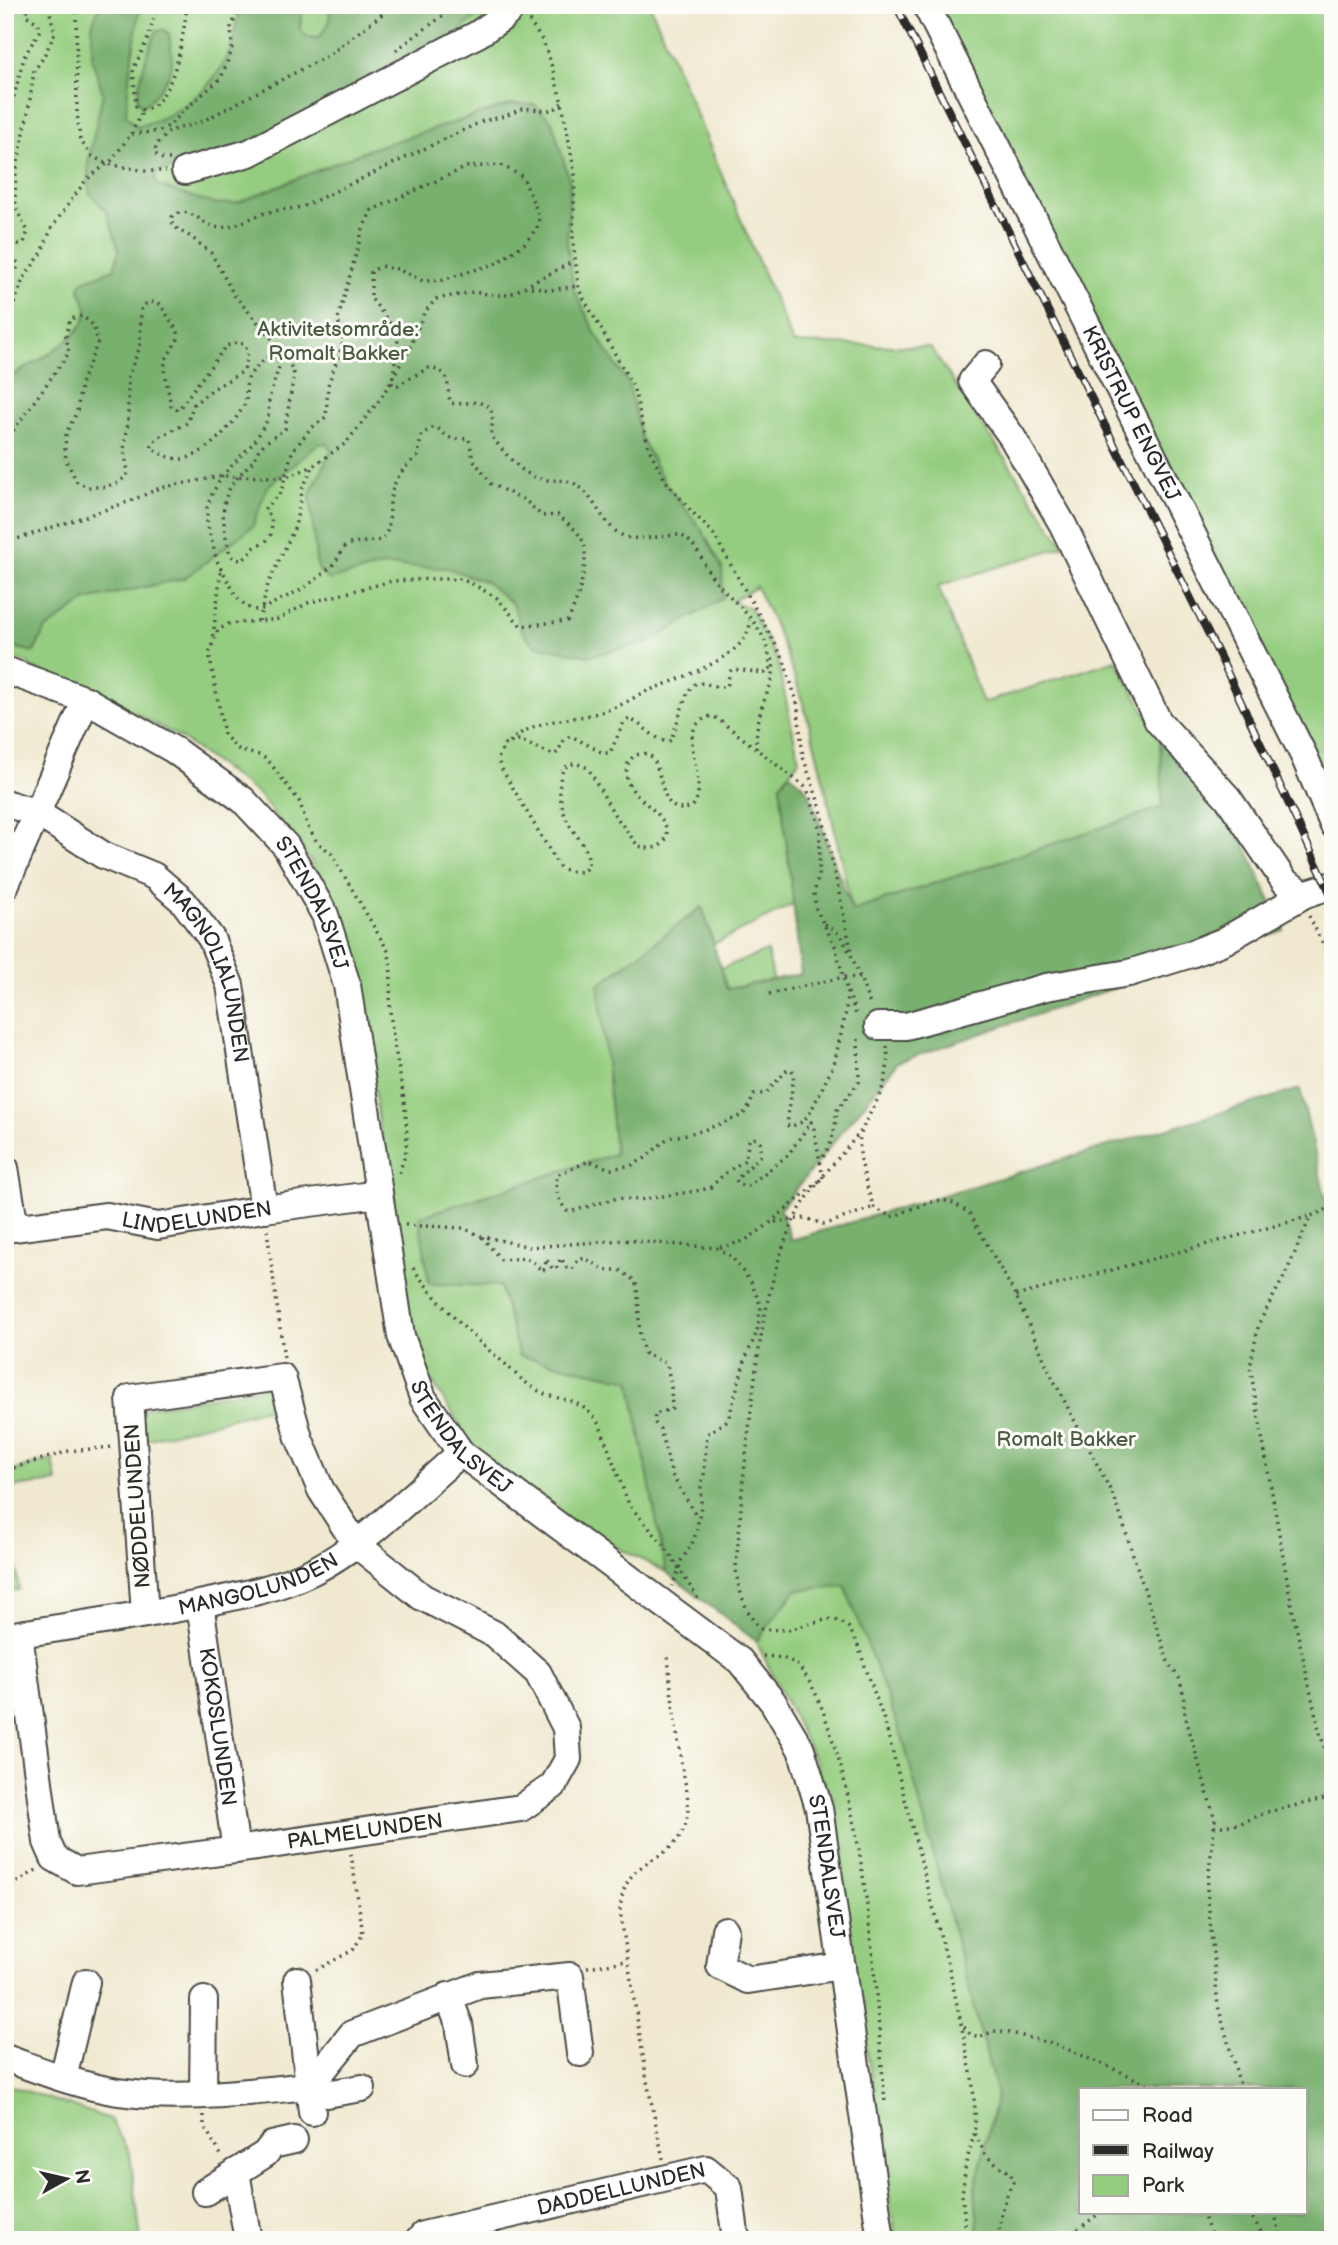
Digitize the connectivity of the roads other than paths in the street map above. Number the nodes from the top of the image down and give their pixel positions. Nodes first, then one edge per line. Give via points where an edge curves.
1 (926, 5) edge
2 (520, 10) edge
3 (181, 165) road end
4 (986, 364) dead end
5 (5, 670) edge
6 (86, 700) junction
7 (5, 803) edge
8 (37, 813) junction
9 (1333, 824) edge
10 (5, 886) edge
11 (1333, 886) edge
12 (1305, 894) junction
13 (878, 1026) road end
14 (5, 1168) edge
15 (387, 1190) junction
16 (264, 1209) junction
17 (10, 1228) edge
18 (460, 1452) junction
19 (356, 1544) junction
20 (200, 1604) junction
21 (145, 1614) junction
22 (236, 1850) junction
23 (54, 1858) joint
24 (725, 1930) dead end
25 (842, 1966) junction
26 (297, 1980) road end
27 (86, 1982) dead end
28 (448, 1996) junction
29 (204, 2000) dead end
30 (580, 2053) dead end
31 (5, 2059) edge
32 (465, 2065) dead end
33 (63, 2078) junction
34 (310, 2086) junction
35 (362, 2088) dead end
36 (203, 2095) junction
37 (312, 2112) dead end
38 (295, 2140) dead end
39 (236, 2172) junction
40 (205, 2192) dead end
41 (248, 2240) edge
42 (419, 2240) edge
43 (736, 2240) edge
44 (881, 2240) edge

1 - 9 street, KRISTRUP ENGVEJ via 1304,756
2 - 3 street via 249,153
4 - 12 street via 972,382 1012,437 1063,525 1158,721 1228,798 1285,882
5 - 6 street, STENDALSVEJ
6 - 8 street
6 - 15 street, STENDALSVEJ via 174,751 243,800 286,846 325,915 347,985
7 - 8 street
8 - 10 street
8 - 16 street, MAGNOLIALUNDEN via 103,855 154,876 183,901 211,938 230,985
11 - 12 street
12 - 13 street via 1224,941 1191,954 1129,973 1046,987 906,1026
14 - 17 street, LINDELUNDEN
15 - 16 street, LINDELUNDEN
15 - 18 street, STENDALSVEJ via 401,1336 423,1398
16 - 17 street, LINDELUNDEN via 158,1226 107,1216
18 - 19 street, MANGOLUNDEN
18 - 25 street, STENDALSVEJ via 740,1661 774,1702 802,1749 819,1808
19 - 20 street, MANGOLUNDEN via 311,1572 262,1590
19 - 21 street, NØDDELUNDEN via 321,1490 299,1438 282,1377 130,1398
19 - 22 street, PALMELUNDEN via 422,1597 494,1634 538,1673 566,1728 568,1759 553,1786 521,1808
20 - 21 street, MANGOLUNDEN
20 - 22 street, KOKOSLUNDEN
21 - 23 street, MANGOLUNDEN via 19,1634 47,1842
22 - 23 street, PALMELUNDEN via 77,1871
24 - 25 street via 720,1966 748,1980
25 - 44 street, STENDALSVEJ
26 - 34 street
27 - 33 street
28 - 30 street via 480,1985 570,1976
28 - 32 street via 459,2024
28 - 34 street via 352,2034
29 - 36 street
31 - 33 street
33 - 36 street via 116,2092
34 - 35 street via 326,2094
34 - 36 street
34 - 37 street
38 - 39 street via 272,2145
39 - 40 street
39 - 41 street
42 - 43 street, DADDELLUNDEN via 423,2235 706,2169 729,2188

